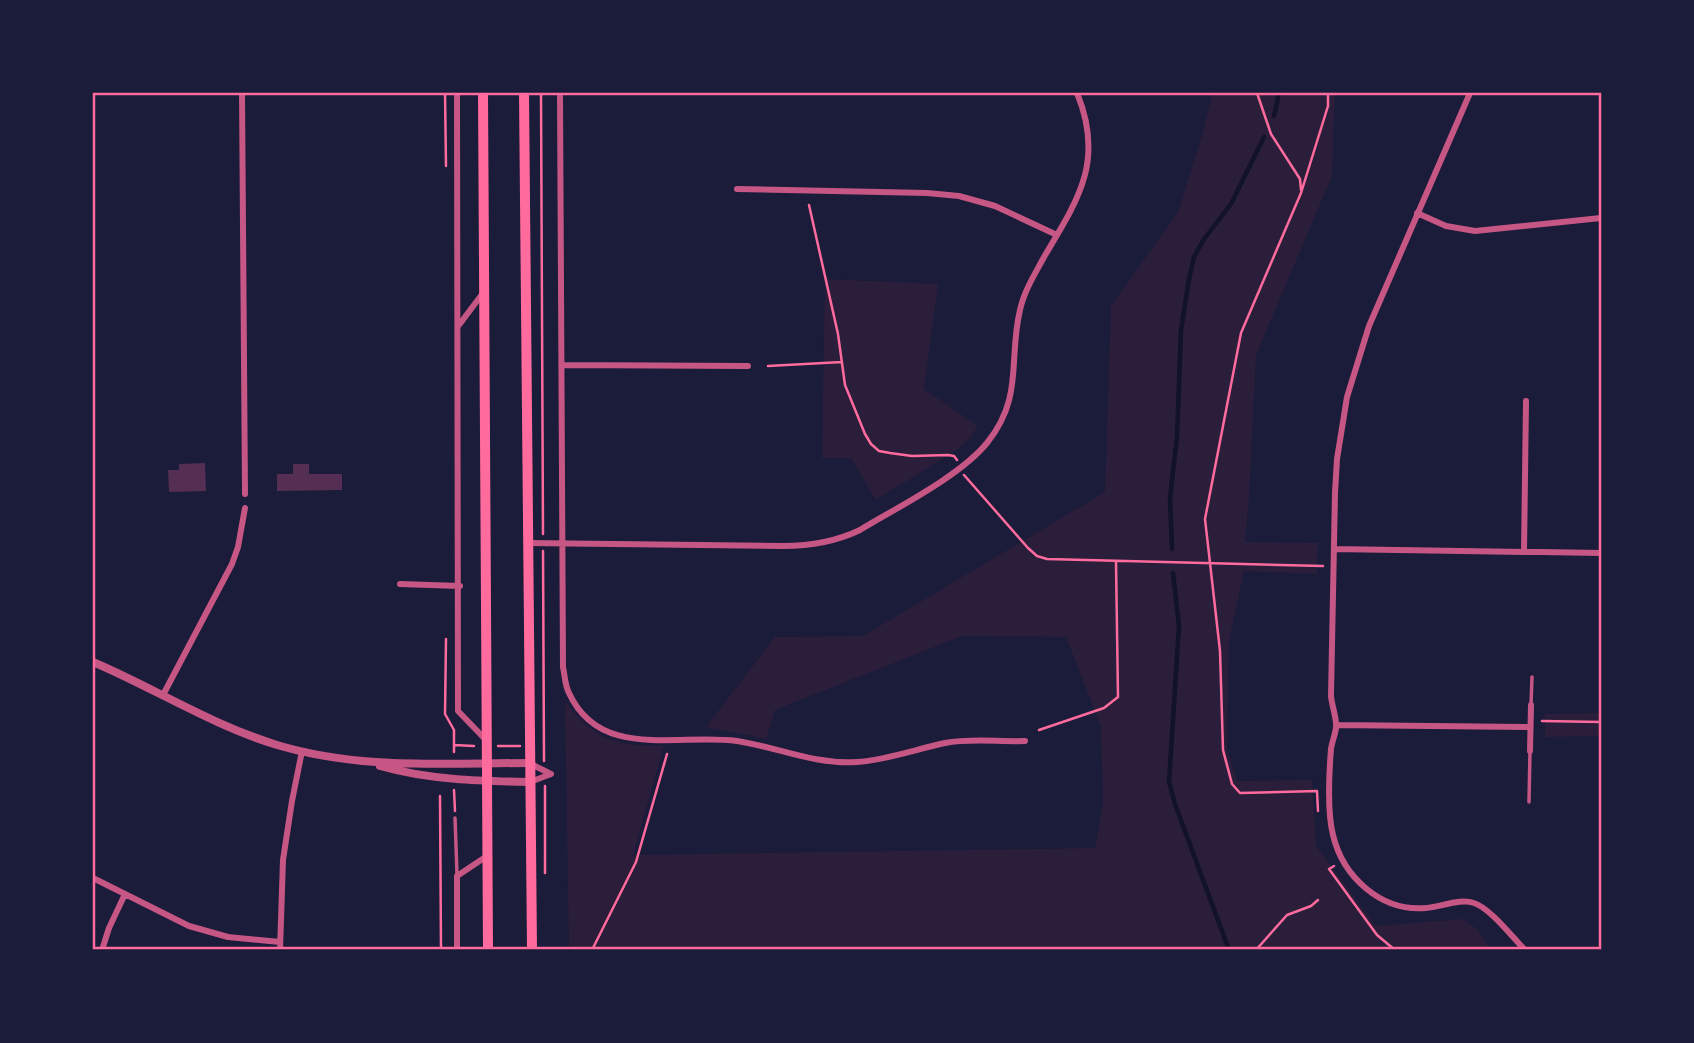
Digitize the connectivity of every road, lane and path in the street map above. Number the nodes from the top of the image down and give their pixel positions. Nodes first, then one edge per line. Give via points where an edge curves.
1 (242, 93) edge
2 (457, 93) edge
3 (483, 93) edge
4 (524, 93) edge
5 (541, 93) edge
6 (560, 93) edge
7 (1077, 93) edge
8 (1257, 93) edge
9 (1328, 93) edge
10 (1471, 93) edge
11 (737, 189) dead end
12 (1301, 193) junction
13 (809, 205) dead end
14 (1418, 213) junction
15 (1601, 218) edge
16 (1057, 235) junction
17 (485, 292) junction
18 (459, 325) junction
19 (842, 362) junction
20 (562, 365) junction
21 (748, 366) dead end
22 (768, 366) dead end
23 (1526, 401) dead end
24 (954, 456) dead end
25 (968, 481) dead end
26 (245, 494) dead end
27 (245, 508) dead end
28 (527, 543) junction
29 (543, 543) junction
30 (562, 543) junction
31 (1334, 549) junction
32 (1524, 552) junction
33 (1601, 553) edge
34 (1116, 562) junction
35 (1210, 564) junction
36 (1334, 566) junction
37 (400, 584) dead end
38 (460, 586) junction
39 (93, 662) edge
40 (1532, 677) dead end
41 (163, 695) junction
42 (1531, 705) joint
43 (1531, 718) junction
44 (1601, 722) edge
45 (1336, 725) junction
46 (1530, 727) junction
47 (1039, 730) dead end
48 (486, 741) junction
49 (1025, 741) dead end
50 (302, 751) junction
51 (1530, 751) joint
52 (667, 754) dead end
53 (371, 763) junction
54 (486, 763) junction
55 (530, 763) junction
56 (544, 774) junction
57 (454, 779) junction
58 (486, 782) junction
59 (530, 782) junction
60 (440, 796) dead end
61 (1529, 802) dead end
62 (455, 818) joint
63 (1319, 821) dead end
64 (487, 856) junction
65 (1331, 857) dead end
66 (457, 876) junction
67 (93, 878) edge
68 (545, 884) dead end
69 (125, 894) junction
70 (1318, 900) dead end
71 (280, 942) junction
72 (102, 950) edge
73 (280, 950) edge
74 (441, 950) edge
75 (457, 950) edge
76 (488, 950) edge
77 (532, 950) edge
78 (592, 950) edge
79 (1256, 950) edge
80 (1395, 950) edge
81 (1525, 950) edge

1 - 26 street
2 - 18 street
3 - 17 main road
4 - 28 main road
5 - 29 path
6 - 20 street
7 - 16 street via 1086,120 1087,164 1078,200
8 - 12 path via 1271,134 1300,179
9 - 12 path
10 - 14 street
11 - 16 street via 959,196 995,206
12 - 35 path via 1241,332 1205,519
13 - 19 path
14 - 15 street via 1446,226 1475,231
14 - 31 street via 1369,326 1347,397 1337,459
16 - 30 street via 1020,309 1013,389 1004,416 978,453 938,482 859,530 817,544
17 - 18 street
17 - 48 main road
18 - 38 street
19 - 22 path
19 - 24 path via 855,409 879,451
20 - 21 street
20 - 30 street
23 - 32 street
25 - 34 path via 1037,556
27 - 41 street via 232,564
28 - 29 street
28 - 55 main road
29 - 30 street
29 - 56 path
30 - 49 street via 563,667 568,692 579,710 615,735 736,741 820,761 856,762 947,743
31 - 32 street
31 - 36 street
32 - 33 street
34 - 35 path
34 - 47 path via 1118,696 1104,708
35 - 36 path
35 - 63 path via 1220,651 1223,750 1232,784 1240,793 1317,791
36 - 45 street via 1331,696
37 - 38 street
38 - 48 street via 458,710
39 - 41 street
40 - 42 lane
41 - 50 street via 251,735
42 - 43 street
43 - 44 path
43 - 46 street
45 - 46 street
45 - 81 street via 1331,753 1331,825 1353,876 1370,892 1403,906 1477,904
46 - 51 street
48 - 54 main road
50 - 53 street
50 - 71 street via 285,847
51 - 61 lane
52 - 78 path via 636,862
53 - 54 street
53 - 57 street
54 - 55 street
54 - 58 main road
55 - 56 street
55 - 59 main road
56 - 59 street
56 - 68 path
57 - 58 street
57 - 62 path
58 - 59 street
58 - 64 main road
59 - 77 main road
60 - 74 path
62 - 66 lane
64 - 66 street
64 - 76 main road
65 - 80 path via 1335,866 1329,869 1377,935
66 - 75 street
67 - 69 street
69 - 71 street via 208,932
69 - 72 street
70 - 79 path via 1287,915
71 - 73 street

